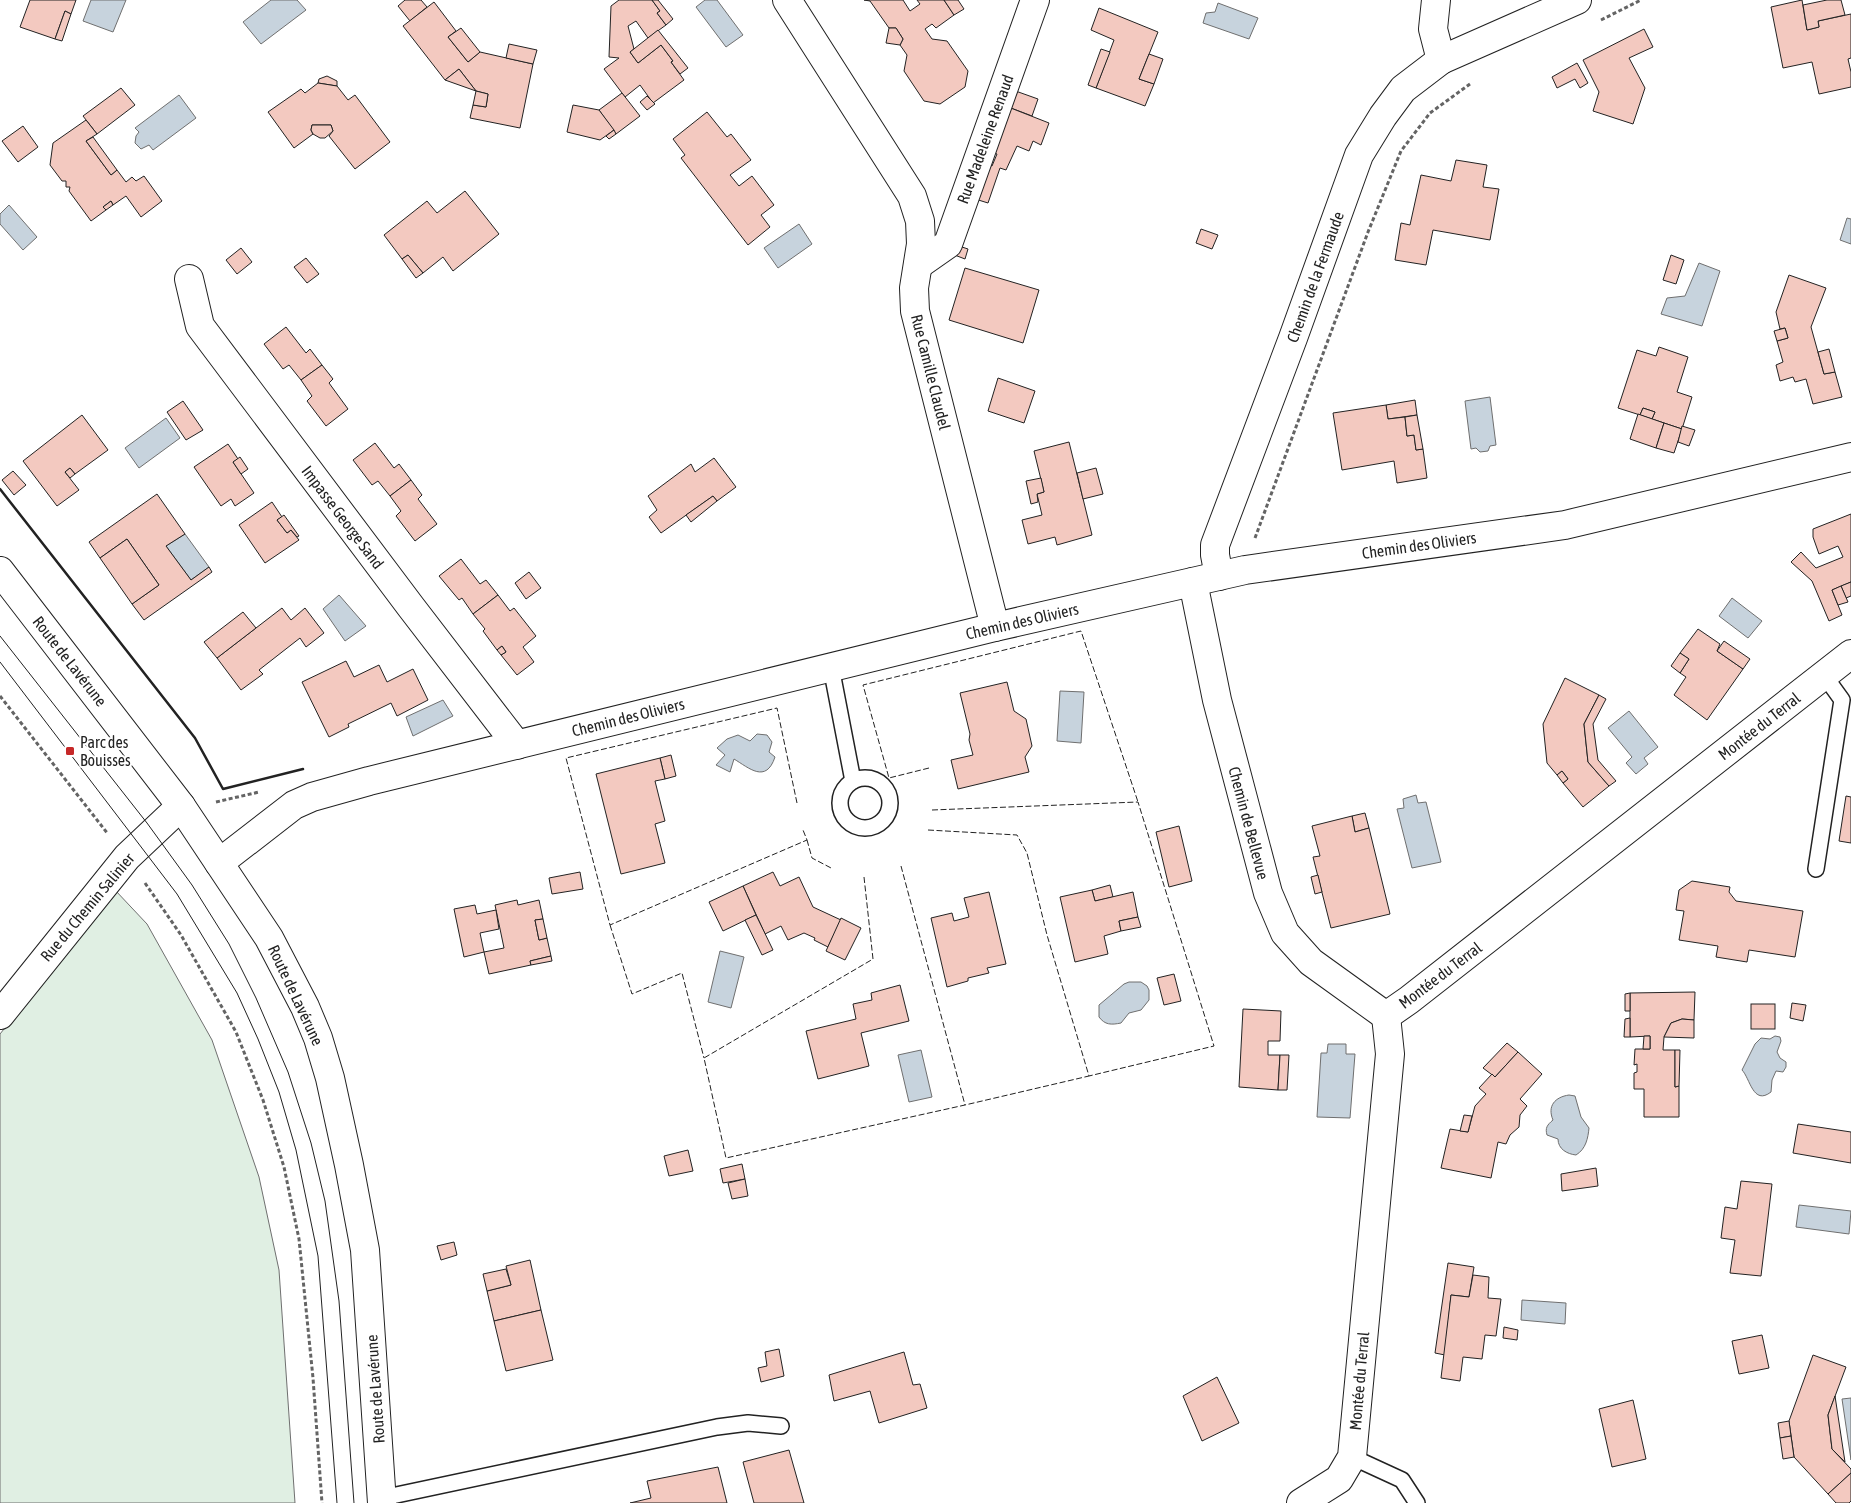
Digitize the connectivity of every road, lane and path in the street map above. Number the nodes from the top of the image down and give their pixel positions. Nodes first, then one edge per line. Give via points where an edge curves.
1 (787, 0) edge
2 (1034, 0) edge
3 (1436, 0) edge
4 (1577, 0) edge
5 (1642, 0) edge
6 (1599, 21) dead end
7 (1441, 60) junction
8 (1477, 80) dead end
9 (918, 264) junction
10 (189, 279) dead end
11 (1851, 457) edge
12 (1254, 539) dead end
13 (0, 571) edge
14 (1206, 579) junction
15 (995, 627) junction
16 (1851, 654) edge
17 (831, 667) junction
18 (1824, 674) junction
19 (0, 696) edge
20 (517, 745) junction
21 (853, 781) dead end
22 (181, 806) junction
23 (127, 857) junction
24 (219, 863) junction
25 (1816, 869) dead end
26 (0, 1015) edge
27 (1386, 1016) junction
28 (781, 1426) dead end
29 (1352, 1457) junction
30 (382, 1501) edge
31 (322, 1503) edge
32 (1300, 1503) edge
33 (1417, 1503) edge

1 - 9 street, Rue Camille Claudel via 912,196 920,221
2 - 9 street, Rue Madeleine Renaud via 948,244
3 - 7 street via 1433,29
4 - 7 street, Chemin de la Fermaude
5 - 6 path
7 - 14 street, Chemin de la Fermaude via 1403,89 1360,154 1215,545 1215,555
8 - 12 path via 1430,113 1401,151
9 - 15 street, Rue Camille Claudel via 915,311
10 - 20 street, Impasse George Sand via 200,326
11 - 14 street, Chemin des Oliviers via 1565,525 1261,567
13 - 22 street, Route de Lavérune
14 - 15 street, Chemin des Oliviers
14 - 27 street, Chemin de Bellevue via 1217,700 1268,893 1285,933 1311,962
15 - 17 street, Chemin des Oliviers
16 - 18 street, Montée du Terral
17 - 20 street, Chemin des Oliviers
17 - 21 lane
18 - 25 lane via 1842,700
18 - 27 street, Montée du Terral
19 - 23 path
20 - 24 street, Chemin des Oliviers via 350,786 294,805
22 - 23 street, Rue du Chemin Salinier
22 - 24 street, Route de Lavérune
23 - 26 street, Rue du Chemin Salinier
23 - 31 path via 181,935 236,1032 263,1100 284,1167 299,1239
24 - 30 street, Route de Lavérune via 269,938 300,998 318,1038 330,1078 365,1250
27 - 29 street, Montée du Terral via 1390,1054
28 - 30 lane via 748,1423 717,1426
29 - 32 street, Montée du Terral via 1339,1479
29 - 33 lane via 1402,1480

